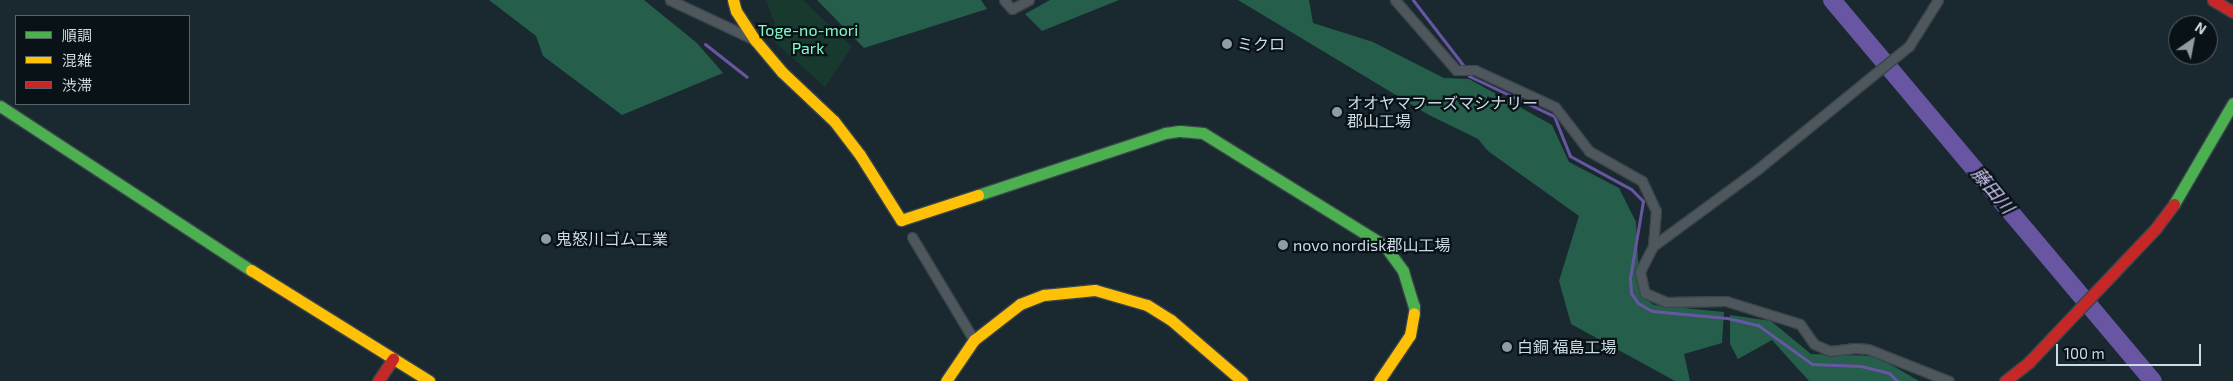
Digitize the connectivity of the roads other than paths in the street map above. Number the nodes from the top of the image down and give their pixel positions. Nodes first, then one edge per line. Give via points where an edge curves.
1 (670, 0) edge
2 (733, 0) edge
3 (1004, 0) edge
4 (1028, 0) edge
5 (1395, 0) edge
6 (1938, 0) edge
7 (2212, 0) edge
8 (2233, 12) edge
9 (755, 40) junction
10 (2233, 103) edge
11 (0, 106) edge
12 (912, 237) dead end
13 (1653, 246) junction
14 (974, 340) junction
15 (392, 359) junction
16 (378, 381) edge
17 (429, 381) edge
18 (946, 381) edge
19 (1242, 381) edge
20 (1379, 381) edge
21 (1950, 381) edge
22 (2005, 381) edge

1 - 9 street
2 - 9 street via 736,11
3 - 4 street via 1012,9
5 - 13 street via 1456,70 1475,70 1555,107 1589,151 1642,181 1656,211
6 - 13 street via 1909,46 1758,169
7 - 8 street
9 - 20 street via 782,72 834,121 901,220 1165,134 1180,131 1203,133 1391,252 1408,285 1414,321 1410,335
10 - 22 street via 2156,228 2029,362
11 - 15 street
12 - 14 street
13 - 21 street via 1640,272 1645,294 1666,302 1726,301 1800,324 1814,344 1830,351 1868,349
14 - 18 street
14 - 19 street via 1020,304 1044,295 1094,290 1147,305 1171,320
15 - 16 street
15 - 17 street

